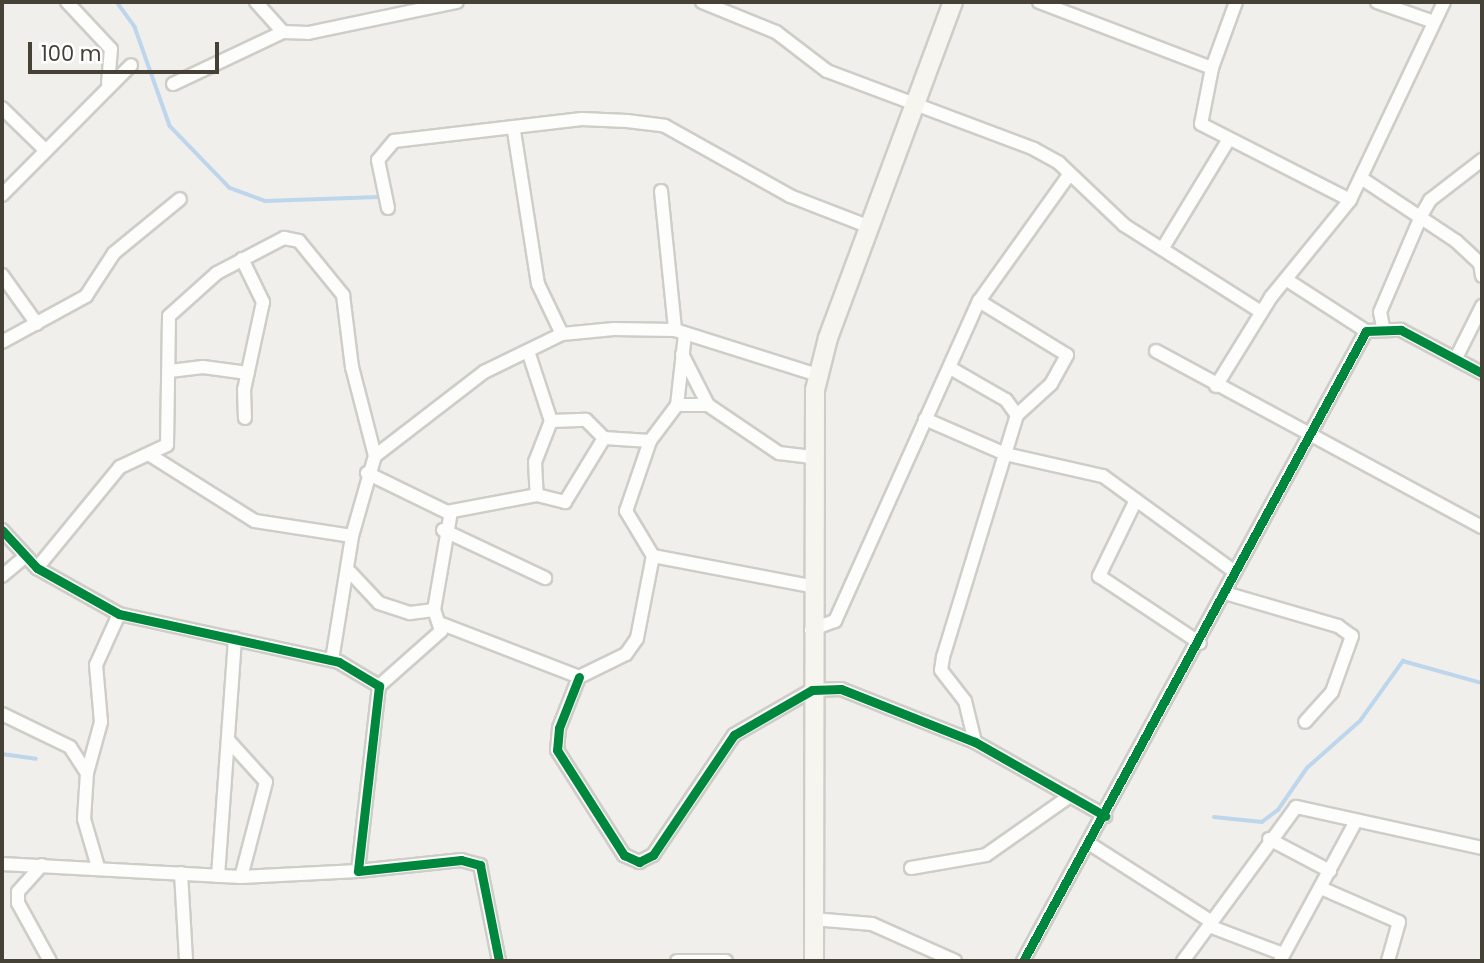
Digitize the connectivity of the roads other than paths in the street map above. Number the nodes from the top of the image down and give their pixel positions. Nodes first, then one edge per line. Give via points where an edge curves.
1 (67, 2) edge
2 (256, 2) edge
3 (457, 2) edge
4 (702, 2) edge
5 (953, 2) edge
6 (1039, 2) edge
7 (1236, 2) edge
8 (1377, 2) edge
9 (1444, 2) edge
10 (1434, 22) junction
11 (283, 32) junction
12 (131, 65) dead end
13 (1212, 68) junction
14 (173, 84) dead end
15 (107, 86) junction
16 (916, 99) junction
17 (2, 108) edge
18 (514, 131) junction
19 (1230, 139) junction
20 (43, 148) junction
21 (1482, 160) edge
22 (1069, 175) junction
23 (1361, 178) junction
24 (661, 191) dead end
25 (2, 194) edge
26 (180, 199) dead end
27 (1350, 200) junction
28 (388, 208) dead end
29 (1422, 214) junction
30 (870, 227) junction
31 (1164, 246) junction
32 (242, 259) junction
33 (2, 275) edge
34 (1482, 276) edge
35 (1287, 280) junction
36 (979, 301) junction
37 (1482, 306) edge
38 (1261, 312) junction
39 (37, 324) junction
40 (1382, 327) junction
41 (1366, 331) junction
42 (680, 332) junction
43 (562, 334) junction
44 (2, 342) edge
45 (528, 351) junction
46 (1156, 351) dead end
47 (682, 353) junction
48 (1457, 356) junction
49 (952, 369) junction
50 (170, 371) junction
51 (248, 373) junction
52 (1482, 373) edge
53 (818, 375) junction
54 (1216, 386) junction
55 (677, 405) junction
56 (708, 405) junction
57 (1017, 415) junction
58 (246, 418) dead end
59 (925, 419) junction
60 (551, 421) junction
61 (1310, 436) junction
62 (604, 438) junction
63 (650, 441) junction
64 (1004, 454) junction
65 (150, 455) junction
66 (375, 456) junction
67 (812, 457) junction
68 (367, 473) junction
69 (537, 495) junction
70 (1136, 500) junction
71 (451, 512) junction
72 (1482, 527) edge
73 (2, 530) edge
74 (443, 530) junction
75 (352, 536) junction
76 (26, 556) junction
77 (653, 556) junction
78 (37, 568) junction
79 (350, 572) junction
80 (1235, 572) junction
81 (2, 576) edge
82 (545, 578) dead end
83 (811, 586) junction
84 (1226, 593) junction
85 (434, 610) junction
86 (119, 614) junction
87 (442, 624) junction
88 (811, 630) junction
89 (235, 639) junction
90 (1200, 643) junction
91 (332, 660) junction
92 (579, 677) junction
93 (379, 686) junction
94 (811, 690) junction
95 (2, 714) edge
96 (1305, 722) dead end
97 (229, 741) junction
98 (975, 742) junction
99 (87, 773) junction
100 (1070, 796) junction
101 (1105, 816) junction
102 (1356, 821) junction
103 (1269, 839) junction
104 (1090, 844) junction
105 (1482, 848) edge
106 (2, 864) edge
107 (42, 865) junction
108 (98, 867) junction
109 (911, 868) dead end
110 (358, 871) junction
111 (1330, 871) junction
112 (181, 873) junction
113 (218, 876) junction
114 (241, 877) junction
115 (1321, 888) junction
116 (813, 919) junction
117 (1211, 924) junction
118 (1282, 958) edge
119 (50, 961) edge
120 (186, 961) edge
121 (499, 961) edge
122 (677, 961) edge
123 (726, 961) edge
124 (814, 961) edge
125 (955, 961) edge
126 (1023, 961) edge
127 (1183, 961) edge
128 (1388, 961) edge

1 - 15 street via 111,49
2 - 11 street
3 - 11 street via 308,33
4 - 16 street via 776,32 827,71
5 - 16 main road
6 - 13 street
7 - 13 street
8 - 10 street
9 - 10 street
10 - 23 street via 1385,116
11 - 14 street
12 - 15 street
13 - 19 street via 1202,124
15 - 20 street
16 - 22 street via 1034,149
16 - 30 main road
17 - 20 street
18 - 28 street via 394,141 378,160
18 - 30 street via 582,119 665,126 790,196
18 - 43 street via 538,284
19 - 27 street
19 - 31 street
20 - 25 street
21 - 29 street via 1430,200
22 - 31 street via 1124,225
22 - 36 street
23 - 27 street
23 - 29 street
24 - 42 street
26 - 39 street via 114,253 86,296
27 - 35 street
29 - 34 street via 1480,263
29 - 40 street via 1380,312
30 - 53 main road
31 - 38 street
32 - 50 street via 169,316
32 - 51 street via 263,302
32 - 66 street via 291,237 344,295 352,367
33 - 39 street
35 - 38 street
35 - 41 street
36 - 49 street
36 - 57 street via 1067,355 1051,384
37 - 48 street
38 - 54 street
39 - 44 street
40 - 41 street
40 - 48 street
41 - 61 street
42 - 43 street
42 - 47 street
42 - 53 street
43 - 45 street
45 - 60 street
45 - 66 street via 484,372
46 - 54 street
47 - 55 street
47 - 56 street
48 - 52 street
49 - 57 street via 1006,400
49 - 59 street
50 - 51 street via 203,367
50 - 65 street via 170,432 161,453
51 - 58 street
53 - 67 main road
54 - 61 street
55 - 56 street
55 - 63 street
56 - 67 street via 779,453
57 - 64 street
59 - 64 street
59 - 88 street via 835,621
60 - 62 street via 586,420
60 - 69 street via 535,462
61 - 72 street
61 - 80 street
62 - 63 street
62 - 69 street via 565,502
63 - 77 street via 626,510
64 - 70 street via 1081,468
64 - 98 street via 940,670 965,701
65 - 75 street via 255,521
65 - 78 street via 132,457 88,499
66 - 68 street
67 - 83 main road
68 - 71 street
68 - 75 street
69 - 71 street
70 - 80 street
70 - 90 street via 1099,576
71 - 74 street
73 - 76 street
74 - 82 street
74 - 85 street
75 - 79 street
76 - 78 street
76 - 81 street
77 - 83 street
77 - 92 street via 637,638 626,654
78 - 86 street
79 - 85 street via 379,603 410,613
79 - 91 street
80 - 84 street
83 - 88 main road
84 - 90 street
84 - 96 street via 1338,626 1352,636 1332,692
85 - 87 street
86 - 89 street
86 - 99 street via 96,665 101,722
87 - 92 street
87 - 93 street via 437,637
88 - 94 main road
89 - 91 street
89 - 97 street
90 - 101 street
91 - 93 street
92 - 94 street via 559,728 557,750 586,786 624,855 639,862 653,855 734,735
93 - 110 street
94 - 98 street via 841,689
94 - 116 main road
95 - 99 street via 70,747
97 - 113 street
97 - 114 street via 266,782
98 - 100 street
99 - 108 street via 84,819
100 - 101 street
100 - 109 street via 986,855
101 - 104 street
102 - 103 street via 1296,807
102 - 105 street
102 - 111 street
103 - 111 street
103 - 117 street
104 - 117 street
104 - 126 street
106 - 107 street
107 - 108 street
107 - 119 street via 18,892 18,903
108 - 112 street
110 - 114 street
110 - 121 street via 461,860 480,865
111 - 115 street
112 - 113 street
112 - 120 street
113 - 114 street
115 - 118 street
115 - 128 street via 1399,922
116 - 124 main road
116 - 125 street via 872,924
117 - 118 street
117 - 127 street
122 - 123 street

